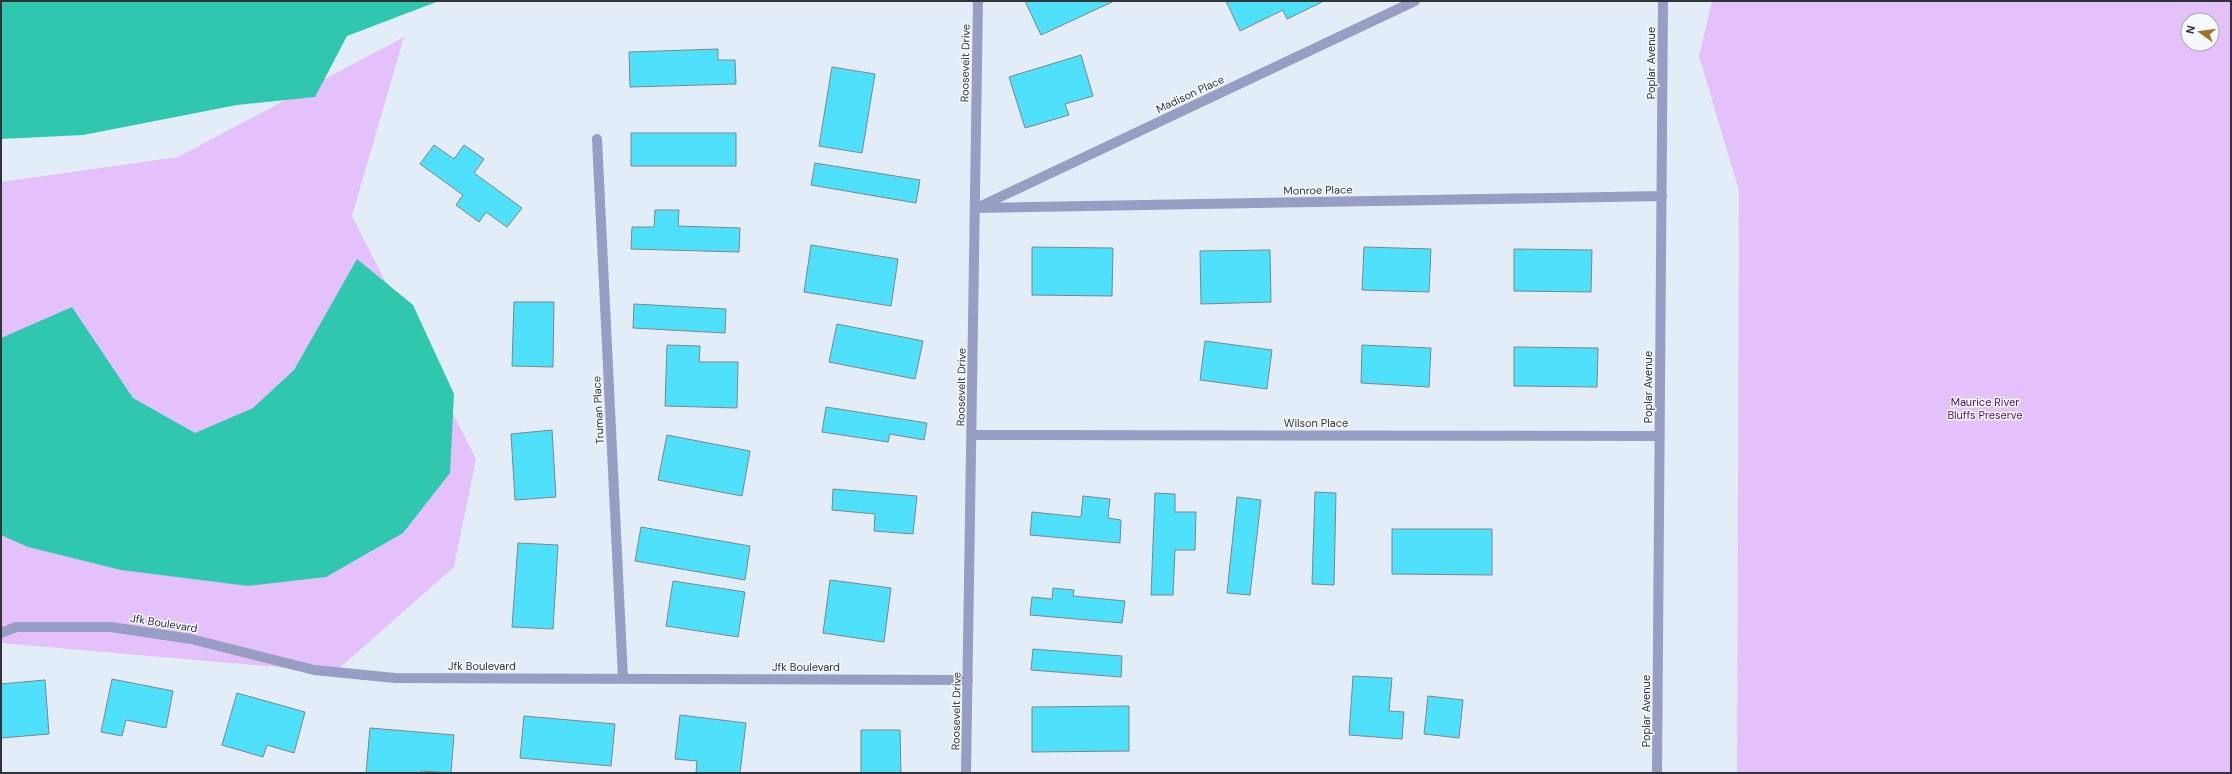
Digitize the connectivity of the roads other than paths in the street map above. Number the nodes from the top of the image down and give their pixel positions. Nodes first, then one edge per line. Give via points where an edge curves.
1 (978, 1) edge
2 (1415, 1) edge
3 (1663, 1) edge
4 (597, 140) dead end
5 (1662, 196) junction
6 (975, 208) junction
7 (972, 435) junction
8 (1660, 436) junction
9 (1, 633) edge
10 (623, 678) junction
11 (968, 680) junction
12 (966, 773) edge
13 (1657, 773) edge

1 - 6 street, Roosevelt Drive
2 - 6 street, Madison Place
3 - 5 street, Poplar Avenue
4 - 10 street, Truman Place
5 - 6 street, Monroe Place
5 - 8 street, Poplar Avenue
6 - 7 street, Roosevelt Drive
7 - 8 street, Wilson Place
7 - 11 street, Roosevelt Drive
8 - 13 street, Poplar Avenue
9 - 10 street, Jfk Boulevard via 16,627 111,627 191,639 314,670 395,678
10 - 11 street, Jfk Boulevard
11 - 12 street, Roosevelt Drive

